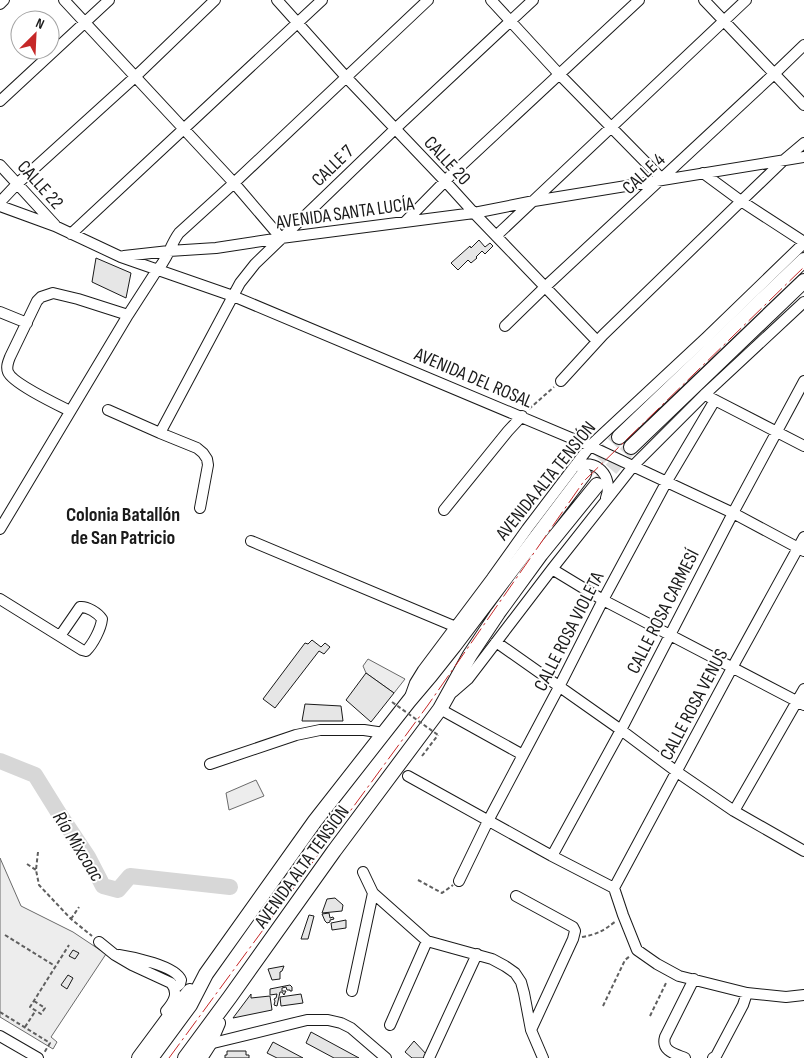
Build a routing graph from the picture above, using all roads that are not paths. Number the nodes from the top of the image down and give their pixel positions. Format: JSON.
{"nodes":[{"id":1,"x":4,"y":0,"type":"edge"},
{"id":2,"x":64,"y":0,"type":"edge"},
{"id":3,"x":109,"y":0,"type":"edge"},
{"id":4,"x":215,"y":0,"type":"edge"},
{"id":5,"x":277,"y":0,"type":"edge"},
{"id":6,"x":322,"y":0,"type":"edge"},
{"id":7,"x":428,"y":0,"type":"edge"},
{"id":8,"x":491,"y":0,"type":"edge"},
{"id":9,"x":533,"y":0,"type":"edge"},
{"id":10,"x":639,"y":0,"type":"edge"},
{"id":11,"x":704,"y":0,"type":"edge"},
{"id":12,"x":746,"y":0,"type":"edge"},
{"id":13,"x":0,"y":4,"type":"edge"},
{"id":14,"x":724,"y":20,"type":"junction"},
{"id":15,"x":511,"y":21,"type":"junction"},
{"id":16,"x":85,"y":23,"type":"junction"},
{"id":17,"x":298,"y":23,"type":"junction"},
{"id":18,"x":804,"y":44,"type":"edge"},
{"id":19,"x":559,"y":74,"type":"junction"},
{"id":20,"x":774,"y":74,"type":"junction"},
{"id":21,"x":135,"y":77,"type":"junction"},
{"id":22,"x":346,"y":77,"type":"junction"},
{"id":23,"x":0,"y":101,"type":"edge"},
{"id":24,"x":804,"y":105,"type":"edge"},
{"id":25,"x":610,"y":127,"type":"junction"},
{"id":26,"x":184,"y":129,"type":"junction"},
{"id":27,"x":395,"y":129,"type":"junction"},
{"id":28,"x":804,"y":143,"type":"edge"},
{"id":29,"x":804,"y":157,"type":"edge"},
{"id":30,"x":785,"y":159,"type":"junction"},
{"id":31,"x":0,"y":165,"type":"edge"},
{"id":32,"x":703,"y":173,"type":"junction"},
{"id":33,"x":662,"y":179,"type":"junction"},
{"id":34,"x":446,"y":181,"type":"junction"},
{"id":35,"x":234,"y":183,"type":"junction"},
{"id":36,"x":17,"y":184,"type":"junction"},
{"id":37,"x":534,"y":201,"type":"junction"},
{"id":38,"x":741,"y":201,"type":"junction"},
{"id":39,"x":0,"y":202,"type":"edge"},
{"id":40,"x":0,"y":206,"type":"edge"},
{"id":41,"x":474,"y":213,"type":"junction"},
{"id":42,"x":405,"y":222,"type":"junction"},
{"id":43,"x":55,"y":226,"type":"junction"},
{"id":44,"x":71,"y":234,"type":"junction"},
{"id":45,"x":496,"y":236,"type":"junction"},
{"id":46,"x":281,"y":238,"type":"junction"},
{"id":47,"x":804,"y":243,"type":"edge"},
{"id":48,"x":169,"y":251,"type":"junction"},
{"id":49,"x":121,"y":257,"type":"junction"},
{"id":50,"x":804,"y":260,"type":"edge"},
{"id":51,"x":157,"y":270,"type":"junction"},
{"id":52,"x":804,"y":281,"type":"edge"},
{"id":53,"x":545,"y":287,"type":"junction"},
{"id":54,"x":232,"y":296,"type":"junction"},
{"id":55,"x":804,"y":302,"type":"edge"},
{"id":56,"x":0,"y":312,"type":"edge"},
{"id":57,"x":128,"y":315,"type":"junction"},
{"id":58,"x":27,"y":323,"type":"junction"},
{"id":59,"x":505,"y":326,"type":"dead end"},
{"id":60,"x":597,"y":340,"type":"junction"},
{"id":61,"x":12,"y":378,"type":"junction"},
{"id":62,"x":0,"y":380,"type":"edge"},
{"id":63,"x":561,"y":381,"type":"road end"},
{"id":64,"x":804,"y":381,"type":"edge"},
{"id":65,"x":704,"y":395,"type":"junction"},
{"id":66,"x":715,"y":400,"type":"junction"},
{"id":67,"x":108,"y":410,"type":"dead end"},
{"id":68,"x":70,"y":411,"type":"junction"},
{"id":69,"x":522,"y":416,"type":"junction"},
{"id":70,"x":777,"y":431,"type":"junction"},
{"id":71,"x":160,"y":433,"type":"junction"},
{"id":72,"x":619,"y":437,"type":"tunnel mouth"},
{"id":73,"x":590,"y":446,"type":"junction"},
{"id":74,"x":804,"y":446,"type":"edge"},
{"id":75,"x":631,"y":447,"type":"tunnel mouth"},
{"id":76,"x":634,"y":465,"type":"junction"},
{"id":77,"x":579,"y":470,"type":"junction"},
{"id":78,"x":667,"y":481,"type":"junction"},
{"id":79,"x":597,"y":485,"type":"tunnel mouth"},
{"id":80,"x":604,"y":501,"type":"junction"},
{"id":81,"x":200,"y":508,"type":"dead end"},
{"id":82,"x":444,"y":510,"type":"dead end"},
{"id":83,"x":733,"y":513,"type":"junction"},
{"id":84,"x":0,"y":529,"type":"edge"},
{"id":85,"x":804,"y":537,"type":"edge"},
{"id":86,"x":251,"y":541,"type":"dead end"},
{"id":87,"x":801,"y":549,"type":"edge"},
{"id":88,"x":552,"y":569,"type":"junction"},
{"id":89,"x":0,"y":599,"type":"edge"},
{"id":90,"x":603,"y":600,"type":"junction"},
{"id":91,"x":456,"y":627,"type":"junction"},
{"id":92,"x":669,"y":635,"type":"junction"},
{"id":93,"x":60,"y":636,"type":"junction"},
{"id":94,"x":496,"y":642,"type":"junction"},
{"id":95,"x":732,"y":668,"type":"junction"},
{"id":96,"x":559,"y":688,"type":"junction"},
{"id":97,"x":804,"y":689,"type":"edge"},
{"id":98,"x":409,"y":701,"type":"junction"},
{"id":99,"x":444,"y":703,"type":"junction"},
{"id":100,"x":801,"y":703,"type":"edge"},
{"id":101,"x":620,"y":730,"type":"junction"},
{"id":102,"x":384,"y":732,"type":"junction"},
{"id":103,"x":523,"y":755,"type":"junction"},
{"id":104,"x":210,"y":764,"type":"dead end"},
{"id":105,"x":677,"y":772,"type":"junction"},
{"id":106,"x":408,"y":776,"type":"dead end"},
{"id":107,"x":734,"y":812,"type":"junction"},
{"id":108,"x":488,"y":821,"type":"junction"},
{"id":109,"x":803,"y":848,"type":"edge"},
{"id":110,"x":552,"y":856,"type":"junction"},
{"id":111,"x":363,"y":872,"type":"dead end"},
{"id":112,"x":459,"y":881,"type":"road end"},
{"id":113,"x":614,"y":888,"type":"junction"},
{"id":114,"x":373,"y":893,"type":"junction"},
{"id":115,"x":516,"y":896,"type":"dead end"},
{"id":116,"x":99,"y":942,"type":"road end"},
{"id":117,"x":427,"y":942,"type":"junction"},
{"id":118,"x":477,"y":954,"type":"junction"},
{"id":119,"x":694,"y":979,"type":"junction"},
{"id":120,"x":352,"y":991,"type":"dead end"},
{"id":121,"x":747,"y":993,"type":"junction"},
{"id":122,"x":804,"y":995,"type":"edge"},
{"id":123,"x":230,"y":997,"type":"junction"},
{"id":124,"x":390,"y":1025,"type":"dead end"},
{"id":125,"x":531,"y":1030,"type":"junction"},
{"id":126,"x":0,"y":1036,"type":"edge"},
{"id":127,"x":209,"y":1044,"type":"junction"},
{"id":128,"x":714,"y":1057,"type":"edge"},
{"id":129,"x":39,"y":1058,"type":"edge"},
{"id":130,"x":143,"y":1058,"type":"edge"},
{"id":131,"x":185,"y":1058,"type":"edge"},
{"id":132,"x":200,"y":1058,"type":"edge"},
{"id":133,"x":386,"y":1058,"type":"edge"},
{"id":134,"x":429,"y":1058,"type":"edge"},
{"id":135,"x":543,"y":1058,"type":"edge"},
{"id":136,"x":685,"y":1058,"type":"edge"}],
"edges":[{"from":1,"to":13,"type":"street"},
{"from":2,"to":16,"type":"street"},
{"from":3,"to":16,"type":"street"},
{"from":4,"to":21,"type":"street"},
{"from":5,"to":17,"type":"street","name":"CALLE 20"},
{"from":6,"to":17,"type":"street"},
{"from":7,"to":22,"type":"street"},
{"from":8,"to":15,"type":"street"},
{"from":9,"to":15,"type":"street","name":"CALLE 7"},
{"from":10,"to":19,"type":"street"},
{"from":11,"to":14,"type":"street"},
{"from":12,"to":14,"type":"street"},
{"from":14,"to":20,"type":"street"},
{"from":14,"to":25,"type":"street"},
{"from":15,"to":19,"type":"street"},
{"from":15,"to":27,"type":"street","name":"CALLE 7"},
{"from":16,"to":21,"type":"street"},
{"from":16,"to":23,"type":"street"},
{"from":17,"to":22,"type":"street","name":"CALLE 20"},
{"from":17,"to":26,"type":"street"},
{"from":18,"to":20,"type":"street","name":"CALLE 4"},
{"from":19,"to":25,"type":"street"},
{"from":19,"to":34,"type":"street"},
{"from":20,"to":24,"type":"street"},
{"from":20,"to":33,"type":"street","name":"CALLE 4"},
{"from":21,"to":26,"type":"street"},
{"from":21,"to":36,"type":"street"},
{"from":22,"to":27,"type":"street","name":"CALLE 20"},
{"from":22,"to":35,"type":"street"},
{"from":25,"to":33,"type":"street"},
{"from":25,"to":37,"type":"street"},
{"from":26,"to":35,"type":"street"},
{"from":26,"to":44,"type":"street"},
{"from":27,"to":34,"type":"street","name":"CALLE 20"},
{"from":27,"to":46,"type":"street","name":"CALLE 7"},
{"from":28,"to":30,"type":"street"},
{"from":29,"to":30,"type":"street","name":"AVENIDA SANTA LUCÍA"},
{"from":30,"to":32,"type":"street","name":"AVENIDA SANTA LUCÍA"},
{"from":30,"to":38,"type":"street"},
{"from":31,"to":36,"type":"street","name":"CALLE 22"},
{"from":32,"to":33,"type":"street","name":"AVENIDA SANTA LUCÍA"},
{"from":32,"to":38,"type":"street"},
{"from":33,"to":37,"type":"street","name":"AVENIDA SANTA LUCÍA"},
{"from":33,"to":53,"type":"street","name":"CALLE 4"},
{"from":34,"to":41,"type":"street","name":"CALLE 20"},
{"from":34,"to":42,"type":"street"},
{"from":35,"to":46,"type":"street"},
{"from":35,"to":48,"type":"street"},
{"from":36,"to":39,"type":"street"},
{"from":36,"to":43,"type":"street","name":"CALLE 22"},
{"from":37,"to":41,"type":"street","name":"AVENIDA SANTA LUCÍA"},
{"from":37,"to":45,"type":"street"},
{"from":38,"to":47,"type":"street"},
{"from":38,"to":60,"type":"street"},
{"from":40,"to":43,"type":"street"},
{"from":41,"to":42,"type":"street","name":"AVENIDA SANTA LUCÍA"},
{"from":41,"to":45,"type":"street","name":"CALLE 20"},
{"from":42,"to":46,"type":"street","name":"AVENIDA SANTA LUCÍA"},
{"from":43,"to":44,"type":"street"},
{"from":44,"to":49,"type":"street"},
{"from":45,"to":53,"type":"street","name":"CALLE 20"},
{"from":46,"to":48,"type":"street","name":"AVENIDA SANTA LUCÍA"},
{"from":46,"to":54,"type":"street","name":"CALLE 7"},
{"from":47,"to":73,"type":"street","name":"AVENIDA ALTA TENSIÓN"},
{"from":48,"to":49,"type":"street","name":"AVENIDA SANTA LUCÍA"},
{"from":48,"to":51,"type":"street"},
{"from":49,"to":51,"type":"street","name":"AVENIDA DEL ROSAL"},
{"from":50,"to":72,"type":"main road","name":"AVENIDA ALTA TENSIÓN"},
{"from":51,"to":54,"type":"street","name":"AVENIDA DEL ROSAL"},
{"from":51,"to":57,"type":"street"},
{"from":52,"to":75,"type":"main road"},
{"from":53,"to":59,"type":"street","name":"CALLE 4"},
{"from":53,"to":60,"type":"street","name":"CALLE 20"},
{"from":54,"to":69,"type":"street","name":"AVENIDA DEL ROSAL"},
{"from":54,"to":71,"type":"street","name":"CALLE 7"},
{"from":55,"to":65,"type":"street","name":"AVENIDA ALTA TENSIÓN"},
{"from":56,"to":58,"type":"street"},
{"from":57,"to":58,"type":"street"},
{"from":57,"to":68,"type":"street"},
{"from":58,"to":61,"type":"street"},
{"from":60,"to":63,"type":"street"},
{"from":61,"to":62,"type":"street"},
{"from":61,"to":68,"type":"street"},
{"from":64,"to":70,"type":"street","name":"CALLE ROSA CARMESÍ"},
{"from":65,"to":66,"type":"street"},
{"from":65,"to":76,"type":"street","name":"AVENIDA ALTA TENSIÓN"},
{"from":66,"to":70,"type":"street"},
{"from":66,"to":78,"type":"street","name":"CALLE ROSA VIOLETA"},
{"from":67,"to":71,"type":"street"},
{"from":68,"to":84,"type":"street"},
{"from":69,"to":73,"type":"street","name":"AVENIDA DEL ROSAL"},
{"from":69,"to":82,"type":"street"},
{"from":70,"to":74,"type":"street"},
{"from":70,"to":83,"type":"street","name":"CALLE ROSA CARMESÍ"},
{"from":71,"to":81,"type":"street"},
{"from":73,"to":76,"type":"street","name":"AVENIDA DEL ROSAL"},
{"from":73,"to":77,"type":"street","name":"AVENIDA ALTA TENSIÓN"},
{"from":76,"to":78,"type":"street","name":"AVENIDA DEL ROSAL"},
{"from":76,"to":80,"type":"street","name":"AVENIDA ALTA TENSIÓN"},
{"from":77,"to":80,"type":"street"},
{"from":77,"to":91,"type":"street","name":"AVENIDA ALTA TENSIÓN"},
{"from":77,"to":98,"type":"main road","name":"AVENIDA ALTA TENSIÓN"},
{"from":78,"to":83,"type":"street","name":"AVENIDA DEL ROSAL"},
{"from":78,"to":90,"type":"street","name":"CALLE ROSA VIOLETA"},
{"from":79,"to":99,"type":"main road","name":"AVENIDA ALTA TENSIÓN"},
{"from":80,"to":88,"type":"street","name":"AVENIDA ALTA TENSIÓN"},
{"from":83,"to":87,"type":"street","name":"AVENIDA DEL ROSAL"},
{"from":83,"to":92,"type":"street","name":"CALLE ROSA CARMESÍ"},
{"from":85,"to":87,"type":"street","name":"CALLE ROSA VENUS"},
{"from":86,"to":91,"type":"street"},
{"from":87,"to":95,"type":"street","name":"CALLE ROSA VENUS"},
{"from":88,"to":90,"type":"street"},
{"from":88,"to":94,"type":"street","name":"AVENIDA ALTA TENSIÓN"},
{"from":89,"to":93,"type":"street"},
{"from":90,"to":92,"type":"street"},
{"from":90,"to":96,"type":"street","name":"CALLE ROSA VIOLETA"},
{"from":91,"to":98,"type":"street","name":"AVENIDA ALTA TENSIÓN"},
{"from":92,"to":95,"type":"street"},
{"from":92,"to":101,"type":"street","name":"CALLE ROSA CARMESÍ"},
{"from":93,"to":93,"type":"street"},
{"from":94,"to":96,"type":"street"},
{"from":94,"to":99,"type":"street","name":"AVENIDA ALTA TENSIÓN"},
{"from":95,"to":100,"type":"street"},
{"from":95,"to":105,"type":"street","name":"CALLE ROSA VENUS"},
{"from":96,"to":101,"type":"street"},
{"from":96,"to":103,"type":"street","name":"CALLE ROSA VIOLETA"},
{"from":97,"to":100,"type":"street"},
{"from":98,"to":102,"type":"main road","name":"AVENIDA ALTA TENSIÓN"},
{"from":99,"to":103,"type":"street"},
{"from":99,"to":123,"type":"main road","name":"AVENIDA ALTA TENSIÓN"},
{"from":100,"to":107,"type":"street"},
{"from":101,"to":105,"type":"street"},
{"from":101,"to":110,"type":"street","name":"CALLE ROSA CARMESÍ"},
{"from":102,"to":104,"type":"street"},
{"from":102,"to":130,"type":"main road","name":"AVENIDA ALTA TENSIÓN"},
{"from":103,"to":108,"type":"street","name":"CALLE ROSA VIOLETA"},
{"from":105,"to":107,"type":"street"},
{"from":105,"to":113,"type":"street","name":"CALLE ROSA VENUS"},
{"from":106,"to":108,"type":"street"},
{"from":107,"to":109,"type":"street"},
{"from":108,"to":110,"type":"street"},
{"from":108,"to":112,"type":"street","name":"CALLE ROSA VIOLETA"},
{"from":110,"to":113,"type":"street"},
{"from":111,"to":114,"type":"street"},
{"from":113,"to":119,"type":"street"},
{"from":114,"to":117,"type":"street"},
{"from":114,"to":120,"type":"street"},
{"from":115,"to":125,"type":"street"},
{"from":116,"to":130,"type":"street"},
{"from":117,"to":118,"type":"street"},
{"from":117,"to":124,"type":"street"},
{"from":118,"to":125,"type":"street"},
{"from":118,"to":134,"type":"street"},
{"from":119,"to":121,"type":"street"},
{"from":119,"to":136,"type":"street"},
{"from":121,"to":122,"type":"street"},
{"from":121,"to":128,"type":"street"},
{"from":123,"to":127,"type":"main road"},
{"from":123,"to":131,"type":"main road","name":"AVENIDA ALTA TENSIÓN"},
{"from":125,"to":135,"type":"street"},
{"from":126,"to":129,"type":"street"},
{"from":127,"to":132,"type":"main road"},
{"from":127,"to":133,"type":"street"}]}
